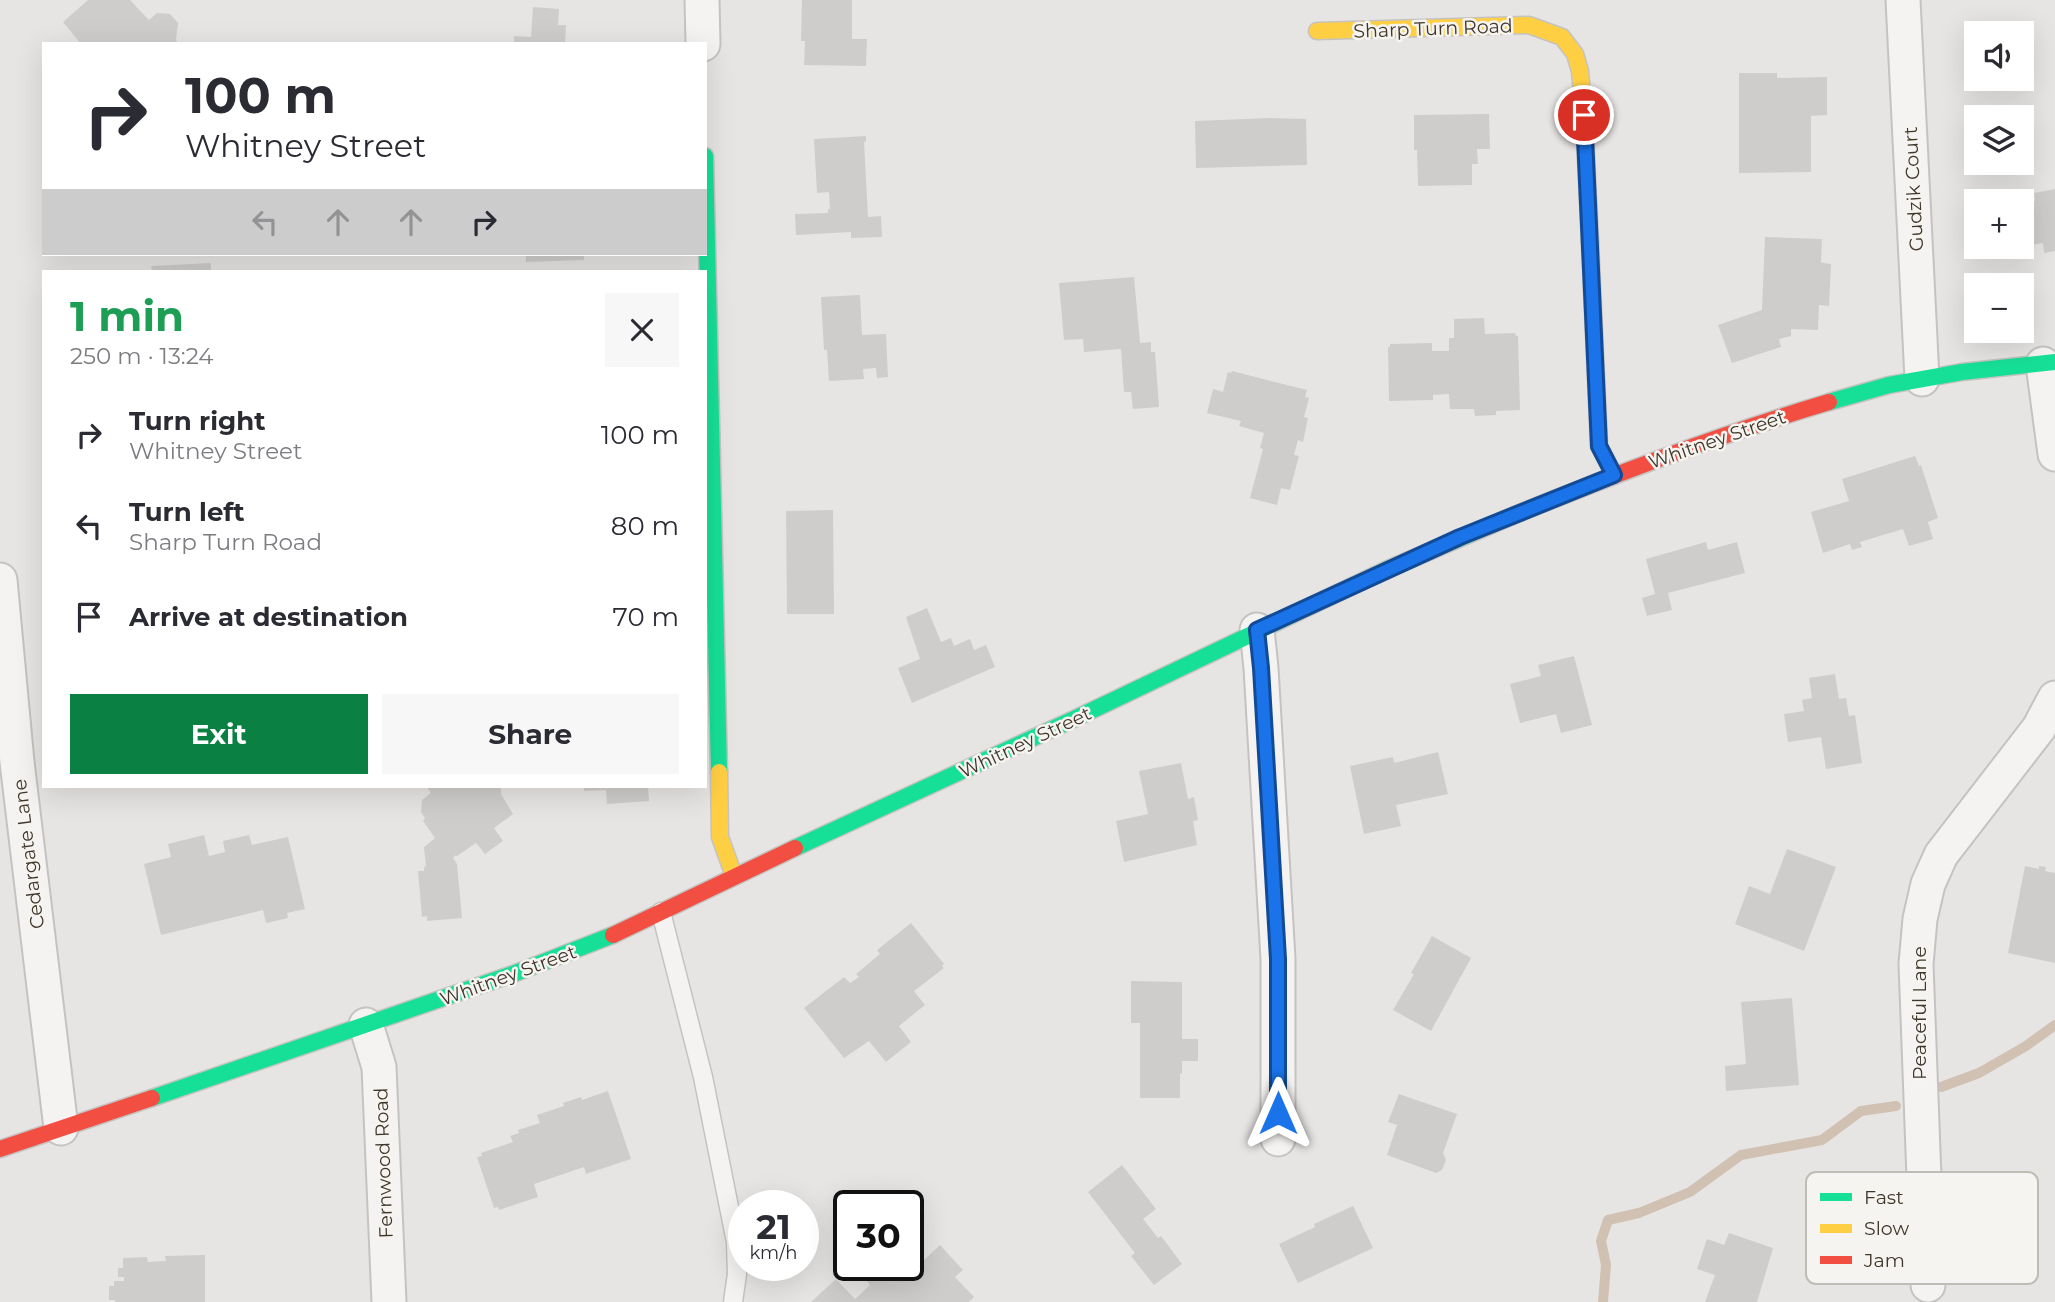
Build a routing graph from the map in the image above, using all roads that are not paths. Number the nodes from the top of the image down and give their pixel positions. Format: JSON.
{"nodes":[{"id":1,"x":702,"y":0,"type":"edge"},
{"id":2,"x":1903,"y":0,"type":"edge"},
{"id":3,"x":1317,"y":31,"type":"dead end"},
{"id":4,"x":703,"y":42,"type":"edge"},
{"id":5,"x":707,"y":247,"type":"edge"},
{"id":6,"x":2049,"y":363,"type":"edge"},
{"id":7,"x":1922,"y":379,"type":"junction"},
{"id":8,"x":2055,"y":454,"type":"edge"},
{"id":9,"x":1614,"y":475,"type":"junction"},
{"id":10,"x":0,"y":580,"type":"edge"},
{"id":11,"x":1257,"y":630,"type":"junction"},
{"id":12,"x":2055,"y":698,"type":"edge"},
{"id":13,"x":734,"y":876,"type":"junction"},
{"id":14,"x":661,"y":912,"type":"junction"},
{"id":15,"x":366,"y":1025,"type":"junction"},
{"id":16,"x":61,"y":1128,"type":"junction"},
{"id":17,"x":1278,"y":1139,"type":"dead end"},
{"id":18,"x":0,"y":1149,"type":"edge"},
{"id":19,"x":1924,"y":1172,"type":"edge"},
{"id":20,"x":389,"y":1302,"type":"edge"},
{"id":21,"x":733,"y":1302,"type":"edge"}],
"edges":[{"from":1,"to":4,"type":"street"},
{"from":2,"to":7,"type":"street","name":"Gudzik Court"},
{"from":3,"to":9,"type":"street","name":"Sharp Turn Road"},
{"from":5,"to":13,"type":"street"},
{"from":6,"to":7,"type":"street","name":"Whitney Street"},
{"from":6,"to":8,"type":"street"},
{"from":7,"to":9,"type":"street","name":"Whitney Street"},
{"from":9,"to":11,"type":"street","name":"Whitney Street"},
{"from":10,"to":16,"type":"street","name":"Cedargate Lane"},
{"from":11,"to":13,"type":"street","name":"Whitney Street"},
{"from":11,"to":17,"type":"street"},
{"from":12,"to":19,"type":"street","name":"Peaceful Lane"},
{"from":13,"to":14,"type":"street","name":"Whitney Street"},
{"from":14,"to":15,"type":"street","name":"Whitney Street"},
{"from":14,"to":21,"type":"lane"},
{"from":15,"to":16,"type":"street","name":"Whitney Street"},
{"from":15,"to":20,"type":"street","name":"Fernwood Road"},
{"from":16,"to":18,"type":"street","name":"Whitney Street"}]}
